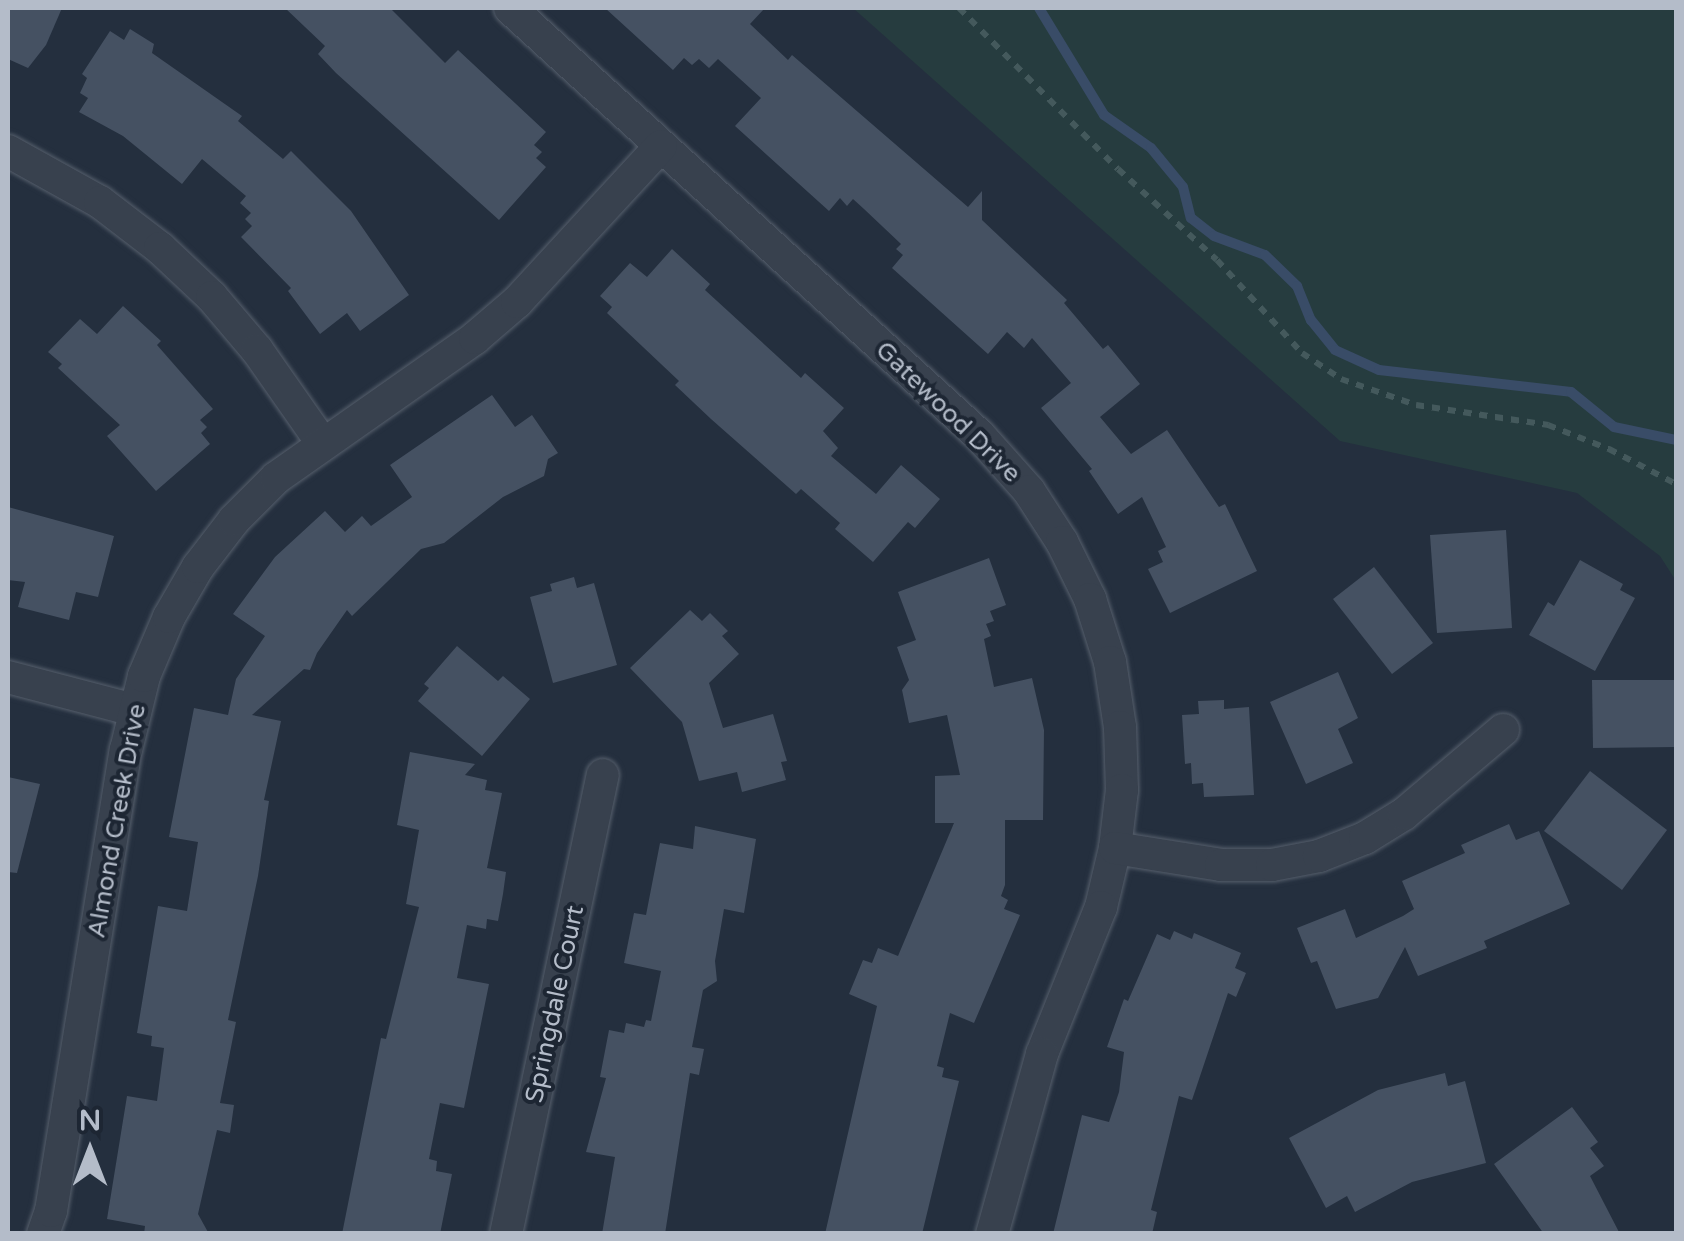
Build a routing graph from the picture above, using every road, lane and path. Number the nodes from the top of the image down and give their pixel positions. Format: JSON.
{"nodes":[{"id":1,"x":510,"y":8,"type":"edge"},
{"id":2,"x":959,"y":8,"type":"edge"},
{"id":3,"x":661,"y":146,"type":"junction"},
{"id":4,"x":8,"y":151,"type":"edge"},
{"id":5,"x":322,"y":442,"type":"junction"},
{"id":6,"x":1676,"y":484,"type":"edge"},
{"id":7,"x":8,"y":677,"type":"edge"},
{"id":8,"x":134,"y":710,"type":"junction"},
{"id":9,"x":1504,"y":730,"type":"dead end"},
{"id":10,"x":603,"y":775,"type":"dead end"},
{"id":11,"x":1115,"y":848,"type":"junction"},
{"id":12,"x":43,"y":1234,"type":"edge"},
{"id":13,"x":506,"y":1234,"type":"edge"},
{"id":14,"x":992,"y":1234,"type":"edge"}],
"edges":[{"from":1,"to":3,"type":"street","name":"Gatewood Drive"},
{"from":2,"to":6,"type":"path"},
{"from":3,"to":5,"type":"street","name":"Almond Creek Drive"},
{"from":3,"to":11,"type":"street","name":"Gatewood Drive"},
{"from":4,"to":5,"type":"street"},
{"from":5,"to":8,"type":"street","name":"Almond Creek Drive"},
{"from":7,"to":8,"type":"street"},
{"from":8,"to":12,"type":"street","name":"Almond Creek Drive"},
{"from":9,"to":11,"type":"street"},
{"from":10,"to":13,"type":"street","name":"Springdale Court"},
{"from":11,"to":14,"type":"street","name":"Gatewood Drive"}]}
